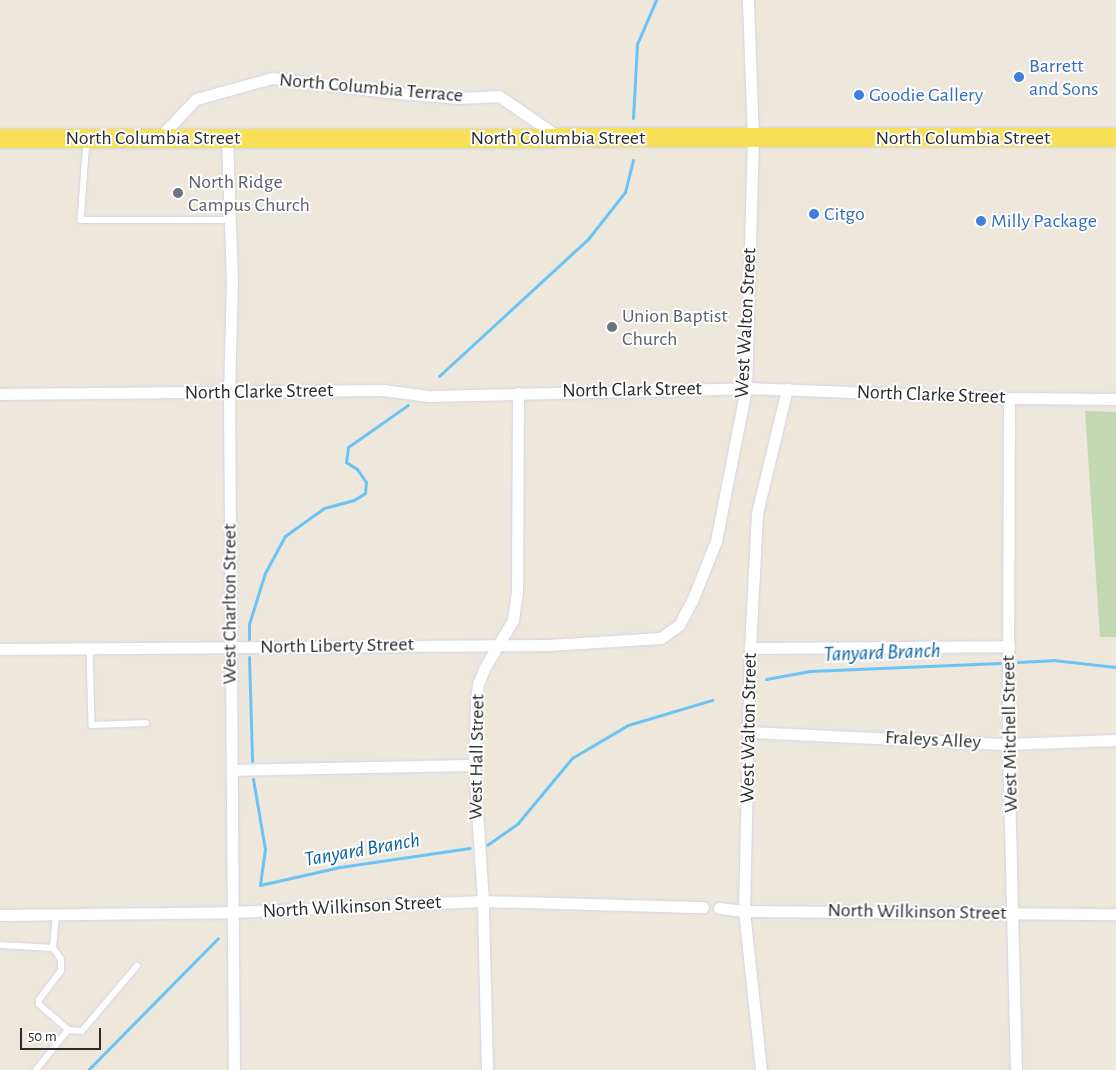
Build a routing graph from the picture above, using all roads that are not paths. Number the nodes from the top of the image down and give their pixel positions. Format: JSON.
{"nodes":[{"id":1,"x":748,"y":0,"type":"edge"},
{"id":2,"x":1116,"y":137,"type":"edge"},
{"id":3,"x":0,"y":138,"type":"edge"},
{"id":4,"x":86,"y":138,"type":"junction"},
{"id":5,"x":158,"y":138,"type":"junction"},
{"id":6,"x":227,"y":138,"type":"junction"},
{"id":7,"x":560,"y":138,"type":"junction"},
{"id":8,"x":753,"y":138,"type":"junction"},
{"id":9,"x":229,"y":220,"type":"junction"},
{"id":10,"x":746,"y":388,"type":"junction"},
{"id":11,"x":788,"y":389,"type":"junction"},
{"id":12,"x":229,"y":393,"type":"junction"},
{"id":13,"x":518,"y":393,"type":"junction"},
{"id":14,"x":0,"y":394,"type":"edge"},
{"id":15,"x":1009,"y":398,"type":"junction"},
{"id":16,"x":1116,"y":399,"type":"edge"},
{"id":17,"x":643,"y":639,"type":"joint"},
{"id":18,"x":500,"y":644,"type":"junction"},
{"id":19,"x":1009,"y":646,"type":"junction"},
{"id":20,"x":750,"y":648,"type":"junction"},
{"id":21,"x":0,"y":649,"type":"edge"},
{"id":22,"x":90,"y":649,"type":"junction"},
{"id":23,"x":231,"y":649,"type":"junction"},
{"id":24,"x":146,"y":723,"type":"dead end"},
{"id":25,"x":749,"y":732,"type":"junction"},
{"id":26,"x":1116,"y":740,"type":"edge"},
{"id":27,"x":1008,"y":744,"type":"junction"},
{"id":28,"x":474,"y":765,"type":"junction"},
{"id":29,"x":232,"y":770,"type":"junction"},
{"id":30,"x":483,"y":901,"type":"junction"},
{"id":31,"x":703,"y":907,"type":"dead end"},
{"id":32,"x":719,"y":908,"type":"dead end"},
{"id":33,"x":744,"y":911,"type":"junction"},
{"id":34,"x":233,"y":912,"type":"junction"},
{"id":35,"x":1015,"y":914,"type":"junction"},
{"id":36,"x":1116,"y":914,"type":"edge"},
{"id":37,"x":0,"y":916,"type":"edge"},
{"id":38,"x":56,"y":916,"type":"junction"},
{"id":39,"x":1,"y":945,"type":"edge"},
{"id":40,"x":53,"y":948,"type":"junction"},
{"id":41,"x":0,"y":952,"type":"edge"},
{"id":42,"x":137,"y":966,"type":"dead end"},
{"id":43,"x":68,"y":1030,"type":"junction"},
{"id":44,"x":36,"y":1070,"type":"edge"},
{"id":45,"x":234,"y":1070,"type":"edge"},
{"id":46,"x":486,"y":1070,"type":"edge"},
{"id":47,"x":761,"y":1070,"type":"edge"},
{"id":48,"x":1016,"y":1070,"type":"edge"}],
"edges":[{"from":1,"to":8,"type":"street","name":"West Walton Street"},
{"from":2,"to":8,"type":"main road","name":"North Columbia Street"},
{"from":3,"to":4,"type":"main road","name":"North Columbia Street"},
{"from":4,"to":5,"type":"main road","name":"North Columbia Street"},
{"from":4,"to":9,"type":"lane"},
{"from":5,"to":6,"type":"main road","name":"North Columbia Street"},
{"from":5,"to":7,"type":"street","name":"North Columbia Terrace"},
{"from":6,"to":7,"type":"main road","name":"North Columbia Street"},
{"from":6,"to":9,"type":"street","name":"West Charlton Street"},
{"from":7,"to":8,"type":"main road","name":"North Columbia Street"},
{"from":8,"to":10,"type":"street","name":"West Walton Street"},
{"from":9,"to":12,"type":"street","name":"West Charlton Street"},
{"from":10,"to":11,"type":"street","name":"North Clarke Street"},
{"from":10,"to":13,"type":"street","name":"North Clark Street"},
{"from":10,"to":17,"type":"street","name":"West Walton Street"},
{"from":11,"to":15,"type":"street","name":"North Clarke Street"},
{"from":11,"to":20,"type":"street","name":"West Walton Street"},
{"from":12,"to":13,"type":"street","name":"North Clarke Street"},
{"from":12,"to":14,"type":"street","name":"North Clarke Street"},
{"from":12,"to":23,"type":"street","name":"West Charlton Street"},
{"from":13,"to":18,"type":"street","name":"West Hall Street"},
{"from":15,"to":16,"type":"street","name":"North Clarke Street"},
{"from":15,"to":19,"type":"street","name":"West Mitchell Street"},
{"from":17,"to":18,"type":"street","name":"North Liberty Street"},
{"from":18,"to":23,"type":"street","name":"North Liberty Street"},
{"from":18,"to":28,"type":"street","name":"West Hall Street"},
{"from":19,"to":20,"type":"street"},
{"from":19,"to":27,"type":"street","name":"West Mitchell Street"},
{"from":20,"to":25,"type":"street","name":"West Walton Street"},
{"from":21,"to":22,"type":"street","name":"North Liberty Street"},
{"from":22,"to":23,"type":"street","name":"North Liberty Street"},
{"from":22,"to":24,"type":"lane"},
{"from":23,"to":29,"type":"street","name":"West Charlton Street"},
{"from":25,"to":27,"type":"street","name":"Fraleys Alley"},
{"from":25,"to":33,"type":"street","name":"West Walton Street"},
{"from":26,"to":27,"type":"street","name":"Fraleys Alley"},
{"from":27,"to":35,"type":"street","name":"West Mitchell Street"},
{"from":28,"to":29,"type":"street"},
{"from":28,"to":30,"type":"street","name":"West Hall Street"},
{"from":29,"to":34,"type":"street","name":"West Charlton Street"},
{"from":30,"to":31,"type":"street","name":"North Wilkinson Street"},
{"from":30,"to":34,"type":"street","name":"North Wilkinson Street"},
{"from":30,"to":46,"type":"street","name":"West Hall Street"},
{"from":32,"to":33,"type":"street","name":"North Wilkinson Street"},
{"from":33,"to":35,"type":"street","name":"North Wilkinson Street"},
{"from":33,"to":47,"type":"street","name":"West Walton Street"},
{"from":34,"to":38,"type":"street","name":"North Wilkinson Street"},
{"from":34,"to":45,"type":"street","name":"West Charlton Street"},
{"from":35,"to":36,"type":"street","name":"North Wilkinson Street"},
{"from":35,"to":48,"type":"street","name":"West Mitchell Street"},
{"from":37,"to":38,"type":"street","name":"North Wilkinson Street"},
{"from":38,"to":40,"type":"lane"},
{"from":39,"to":40,"type":"lane"},
{"from":39,"to":41,"type":"lane"},
{"from":40,"to":43,"type":"lane"},
{"from":42,"to":43,"type":"lane"},
{"from":43,"to":44,"type":"lane"}]}
